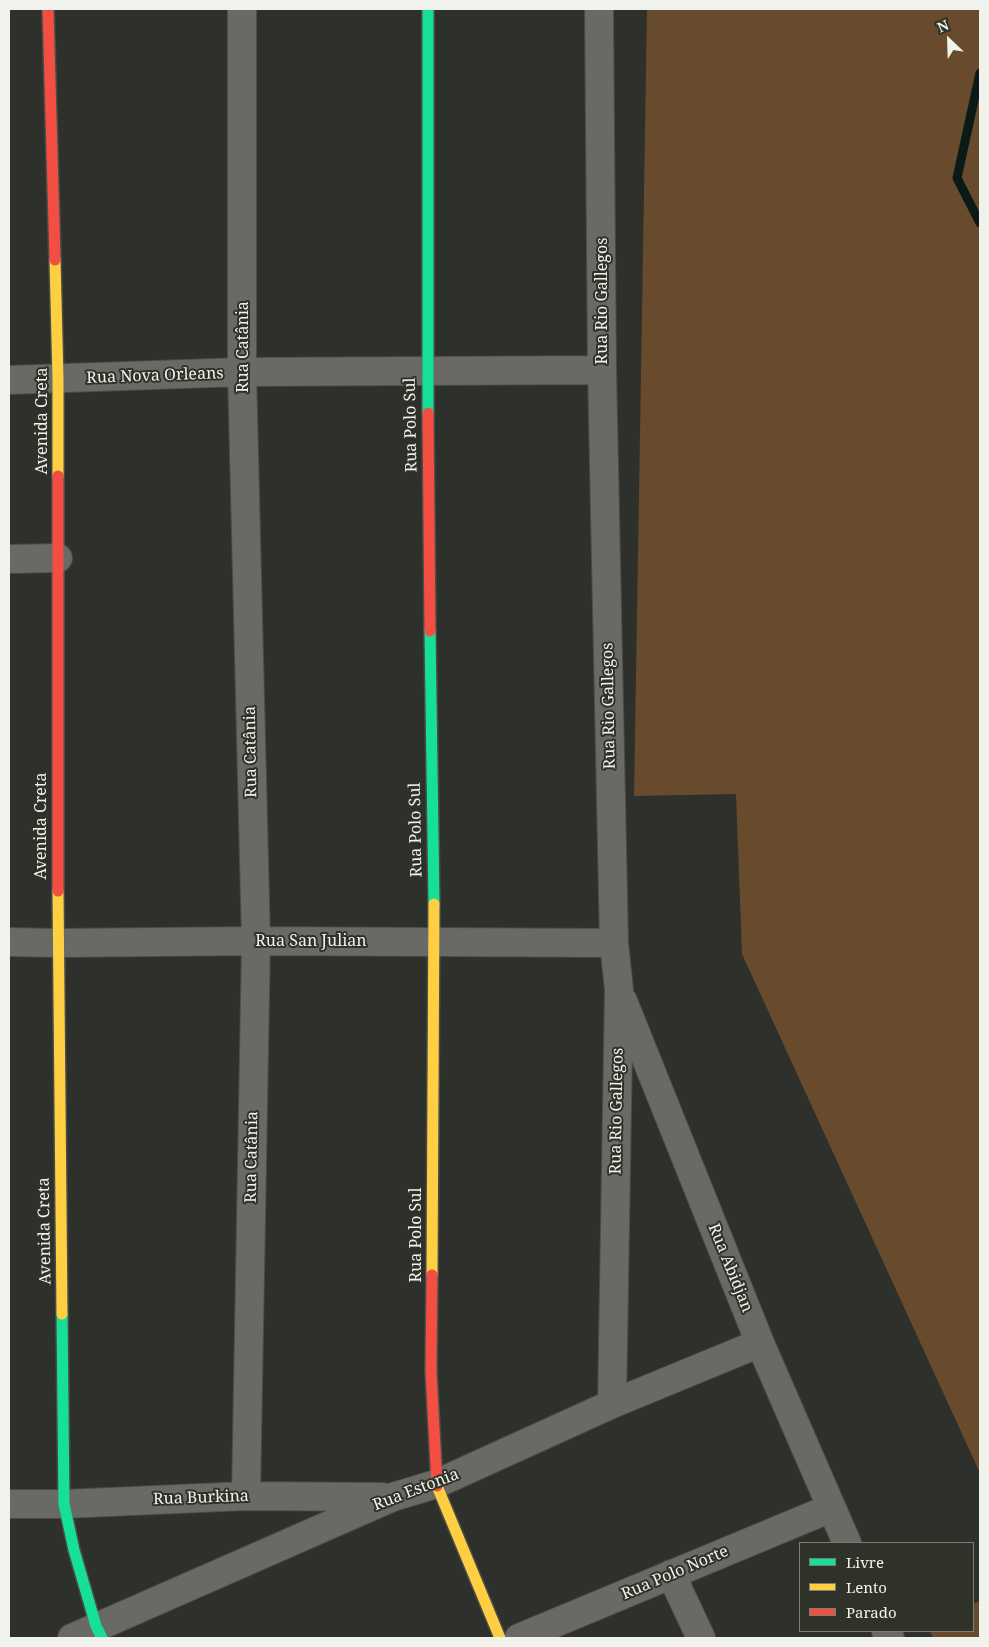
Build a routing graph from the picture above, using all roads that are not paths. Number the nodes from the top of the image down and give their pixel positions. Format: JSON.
{"nodes":[{"id":1,"x":48,"y":9,"type":"edge"},
{"id":2,"x":242,"y":9,"type":"edge"},
{"id":3,"x":428,"y":9,"type":"edge"},
{"id":4,"x":599,"y":9,"type":"edge"},
{"id":5,"x":427,"y":370,"type":"junction"},
{"id":6,"x":602,"y":370,"type":"junction"},
{"id":7,"x":242,"y":372,"type":"junction"},
{"id":8,"x":9,"y":380,"type":"edge"},
{"id":9,"x":58,"y":380,"type":"junction"},
{"id":10,"x":58,"y":558,"type":"junction"},
{"id":11,"x":9,"y":559,"type":"edge"},
{"id":12,"x":256,"y":941,"type":"junction"},
{"id":13,"x":434,"y":941,"type":"junction"},
{"id":14,"x":9,"y":942,"type":"edge"},
{"id":15,"x":58,"y":943,"type":"junction"},
{"id":16,"x":614,"y":943,"type":"junction"},
{"id":17,"x":619,"y":990,"type":"junction"},
{"id":18,"x":760,"y":1342,"type":"junction"},
{"id":19,"x":612,"y":1404,"type":"junction"},
{"id":20,"x":436,"y":1484,"type":"junction"},
{"id":21,"x":246,"y":1496,"type":"junction"},
{"id":22,"x":393,"y":1497,"type":"junction"},
{"id":23,"x":9,"y":1504,"type":"edge"},
{"id":24,"x":64,"y":1504,"type":"junction"},
{"id":25,"x":831,"y":1508,"type":"junction"},
{"id":26,"x":847,"y":1542,"type":"edge"},
{"id":27,"x":672,"y":1574,"type":"junction"},
{"id":28,"x":99,"y":1632,"type":"edge"},
{"id":29,"x":72,"y":1638,"type":"edge"},
{"id":30,"x":500,"y":1638,"type":"edge"},
{"id":31,"x":519,"y":1638,"type":"edge"},
{"id":32,"x":702,"y":1638,"type":"edge"}],
"edges":[{"from":1,"to":9,"type":"street","name":"Avenida Creta"},
{"from":2,"to":7,"type":"street","name":"Rua Catânia"},
{"from":3,"to":5,"type":"street","name":"Rua Polo Sul"},
{"from":4,"to":6,"type":"street","name":"Rua Rio Gallegos"},
{"from":5,"to":6,"type":"street","name":"Rua Nova Orleans"},
{"from":5,"to":7,"type":"street","name":"Rua Nova Orleans"},
{"from":5,"to":13,"type":"street","name":"Rua Polo Sul"},
{"from":6,"to":16,"type":"street","name":"Rua Rio Gallegos"},
{"from":7,"to":9,"type":"street","name":"Rua Nova Orleans"},
{"from":7,"to":12,"type":"street","name":"Rua Catânia"},
{"from":8,"to":9,"type":"street","name":"Rua Nova Orleans"},
{"from":9,"to":10,"type":"street","name":"Avenida Creta"},
{"from":10,"to":11,"type":"street"},
{"from":10,"to":15,"type":"street","name":"Avenida Creta"},
{"from":12,"to":13,"type":"street","name":"Rua San Julian"},
{"from":12,"to":15,"type":"street","name":"Rua San Julian"},
{"from":12,"to":21,"type":"street","name":"Rua Catânia"},
{"from":13,"to":16,"type":"street","name":"Rua San Julian"},
{"from":13,"to":20,"type":"street","name":"Rua Polo Sul"},
{"from":14,"to":15,"type":"street","name":"Rua San Julian"},
{"from":15,"to":24,"type":"street","name":"Avenida Creta"},
{"from":16,"to":17,"type":"street","name":"Rua Rio Gallegos"},
{"from":17,"to":18,"type":"street","name":"Rua Abidjan"},
{"from":17,"to":19,"type":"street","name":"Rua Rio Gallegos"},
{"from":18,"to":19,"type":"street","name":"Rua Estonia"},
{"from":18,"to":25,"type":"street","name":"Rua Abidjan"},
{"from":19,"to":20,"type":"street","name":"Rua Estonia"},
{"from":20,"to":22,"type":"street","name":"Rua Estonia"},
{"from":20,"to":30,"type":"street","name":"Rua Polo Sul"},
{"from":21,"to":22,"type":"street","name":"Rua Burkina"},
{"from":21,"to":24,"type":"street","name":"Rua Burkina"},
{"from":22,"to":28,"type":"street","name":"Rua Estonia"},
{"from":23,"to":24,"type":"street","name":"Rua Burkina"},
{"from":24,"to":28,"type":"street","name":"Avenida Creta"},
{"from":25,"to":26,"type":"street","name":"Rua Abidjan"},
{"from":25,"to":27,"type":"street","name":"Rua Polo Norte"},
{"from":27,"to":31,"type":"street","name":"Rua Polo Norte"},
{"from":27,"to":32,"type":"street"},
{"from":28,"to":29,"type":"street","name":"Rua Estonia"}]}
